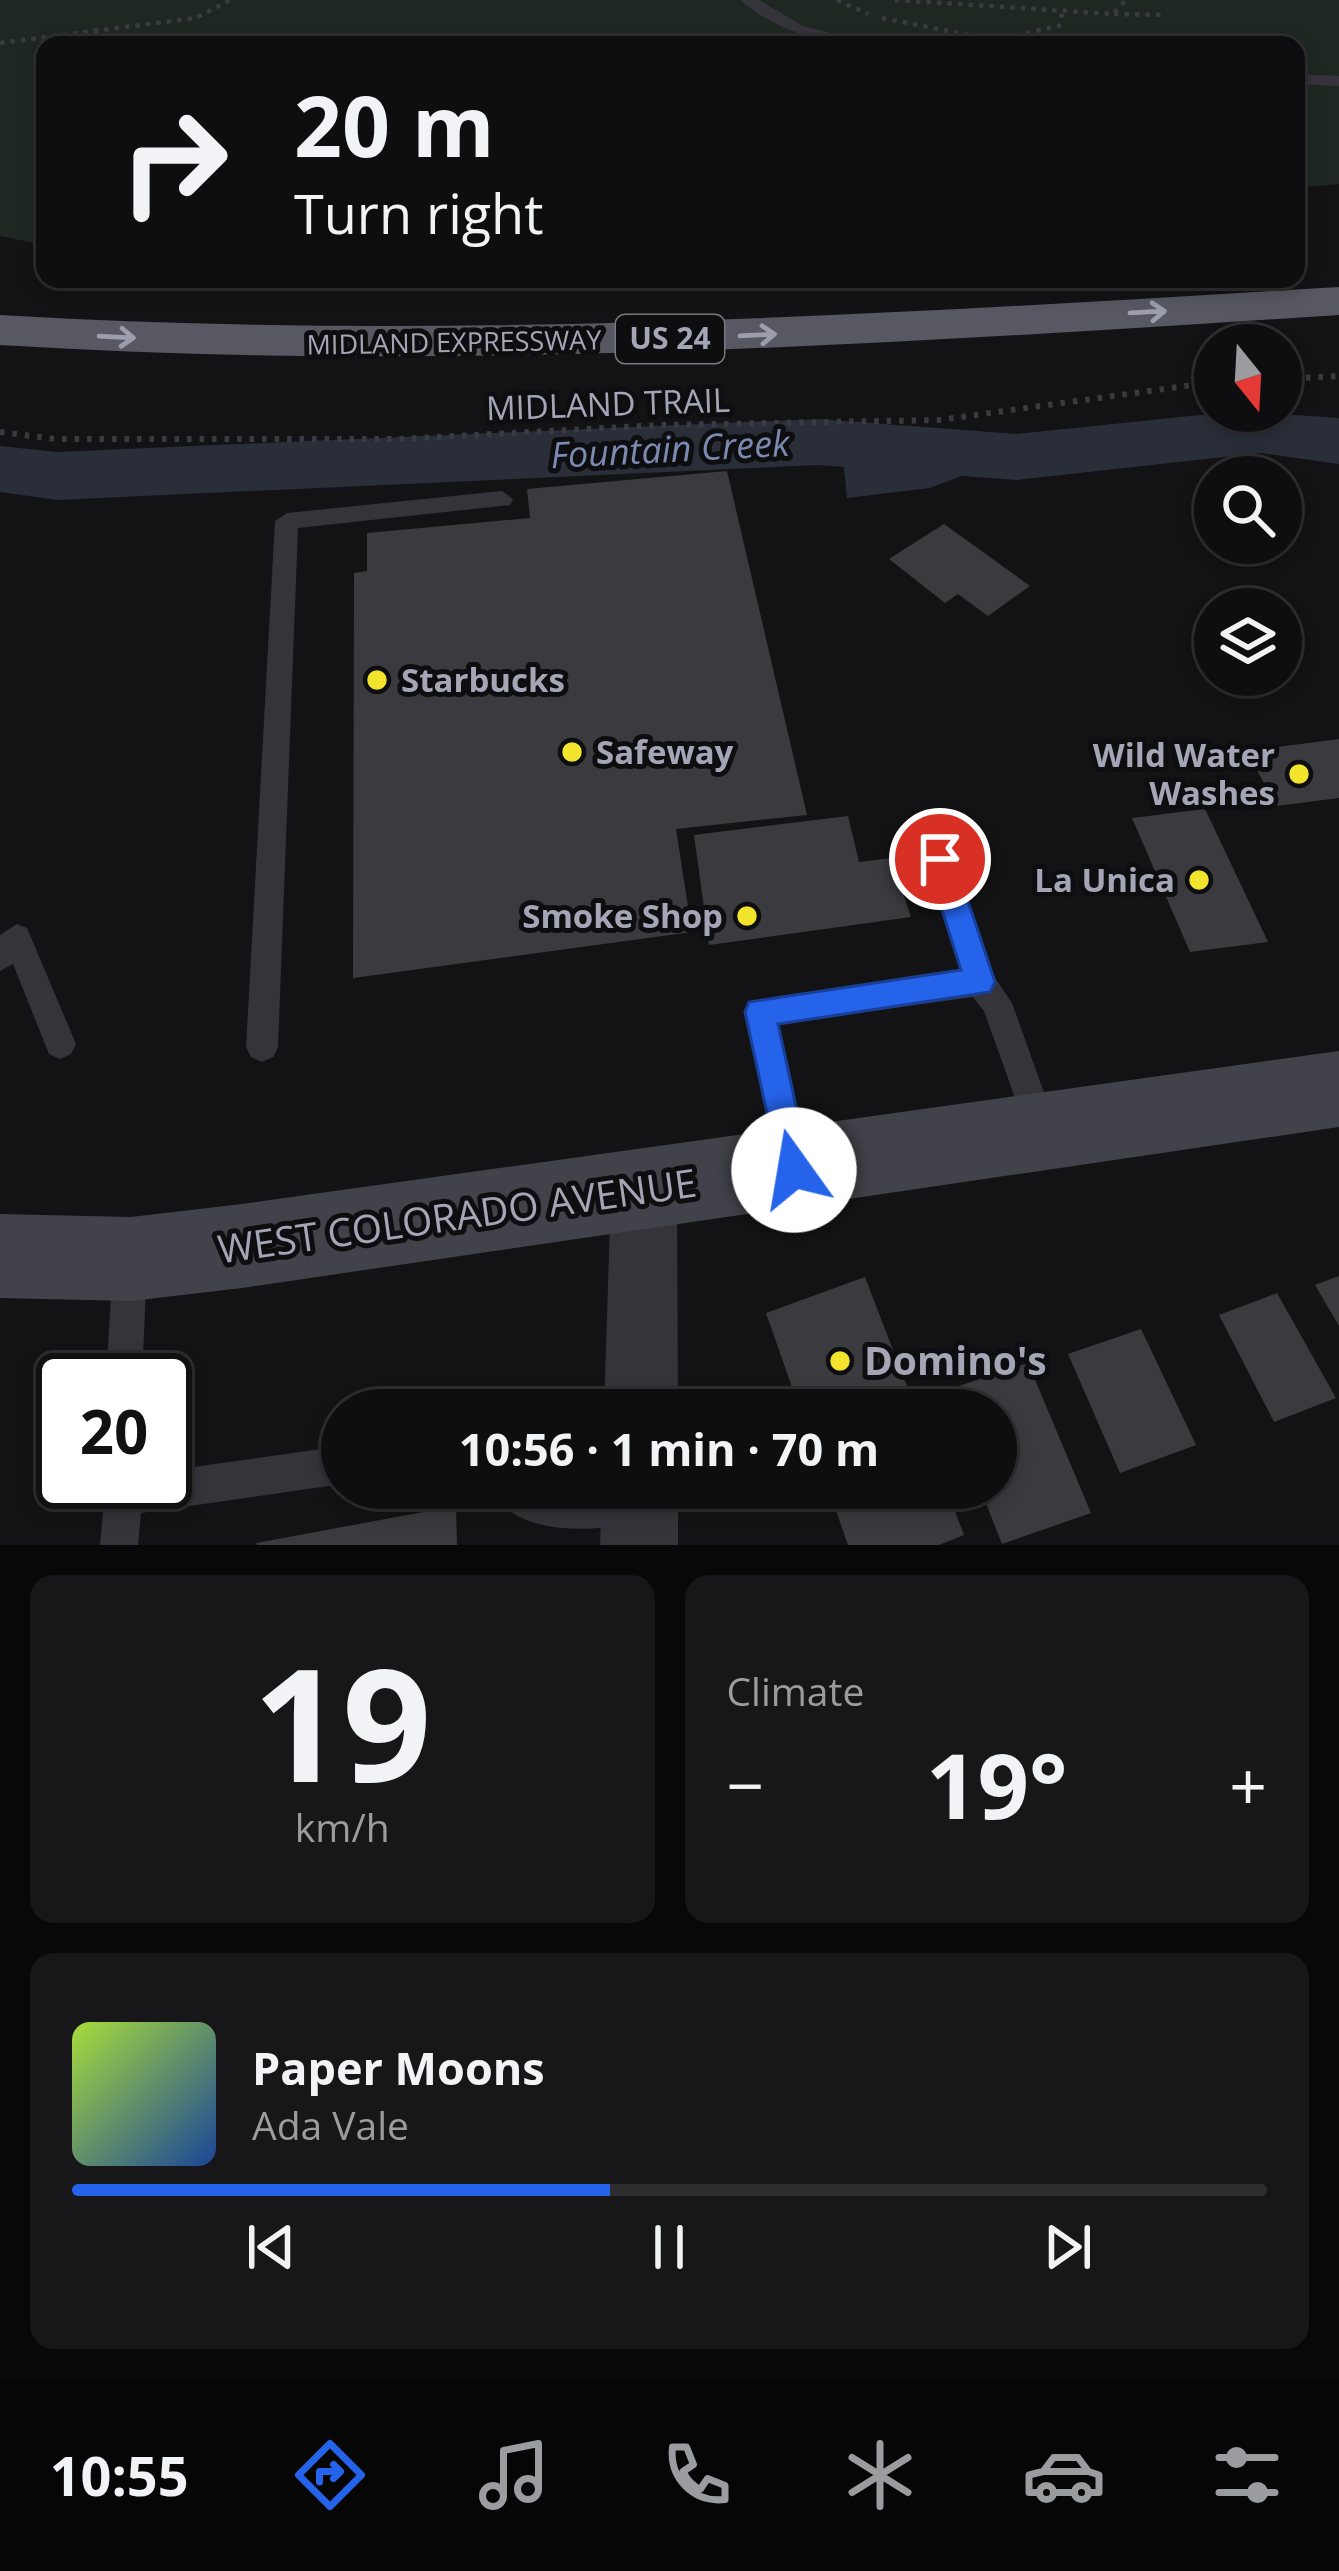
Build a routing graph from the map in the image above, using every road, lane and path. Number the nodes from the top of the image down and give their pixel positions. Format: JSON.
{"nodes":[{"id":1,"x":230,"y":0,"type":"edge"},
{"id":2,"x":748,"y":0,"type":"edge"},
{"id":3,"x":837,"y":0,"type":"edge"},
{"id":4,"x":896,"y":0,"type":"edge"},
{"id":5,"x":1036,"y":0,"type":"edge"},
{"id":6,"x":1126,"y":0,"type":"edge"},
{"id":7,"x":1063,"y":11,"type":"junction"},
{"id":8,"x":1113,"y":14,"type":"junction"},
{"id":9,"x":1166,"y":15,"type":"dead end"},
{"id":10,"x":55,"y":36,"type":"edge"},
{"id":11,"x":827,"y":36,"type":"edge"},
{"id":12,"x":962,"y":36,"type":"edge"},
{"id":13,"x":1014,"y":36,"type":"edge"},
{"id":14,"x":36,"y":38,"type":"edge"},
{"id":15,"x":0,"y":43,"type":"edge"},
{"id":16,"x":1305,"y":79,"type":"edge"},
{"id":17,"x":1339,"y":81,"type":"edge"},
{"id":18,"x":1339,"y":264,"type":"edge"},
{"id":19,"x":1305,"y":266,"type":"edge"},
{"id":20,"x":918,"y":288,"type":"edge"},
{"id":21,"x":0,"y":290,"type":"edge"},
{"id":22,"x":1339,"y":301,"type":"edge"},
{"id":23,"x":0,"y":330,"type":"edge"},
{"id":24,"x":1339,"y":376,"type":"edge"},
{"id":25,"x":1302,"y":378,"type":"edge"},
{"id":26,"x":1194,"y":385,"type":"edge"},
{"id":27,"x":0,"y":432,"type":"edge"},
{"id":28,"x":502,"y":499,"type":"dead end"},
{"id":29,"x":940,"y":859,"type":"dead end"},
{"id":30,"x":6,"y":937,"type":"edge"},
{"id":31,"x":980,"y":982,"type":"junction"},
{"id":32,"x":60,"y":1044,"type":"dead end"},
{"id":33,"x":262,"y":1047,"type":"dead end"},
{"id":34,"x":1339,"y":1089,"type":"edge"},
{"id":35,"x":1042,"y":1133,"type":"junction"},
{"id":36,"x":794,"y":1170,"type":"junction"},
{"id":37,"x":644,"y":1192,"type":"junction"},
{"id":38,"x":0,"y":1256,"type":"edge"},
{"id":39,"x":131,"y":1259,"type":"junction"},
{"id":40,"x":126,"y":1353,"type":"edge"},
{"id":41,"x":641,"y":1389,"type":"edge"},
{"id":42,"x":321,"y":1467,"type":"edge"},
{"id":43,"x":192,"y":1482,"type":"edge"},
{"id":44,"x":123,"y":1509,"type":"edge"},
{"id":45,"x":547,"y":1509,"type":"edge"},
{"id":46,"x":640,"y":1512,"type":"edge"},
{"id":47,"x":119,"y":1545,"type":"edge"}],
"edges":[{"from":1,"to":10,"type":"path"},
{"from":2,"to":11,"type":"lane"},
{"from":3,"to":12,"type":"path"},
{"from":4,"to":7,"type":"path"},
{"from":5,"to":7,"type":"path"},
{"from":6,"to":8,"type":"path"},
{"from":7,"to":8,"type":"path"},
{"from":7,"to":13,"type":"path"},
{"from":8,"to":9,"type":"path"},
{"from":14,"to":15,"type":"path"},
{"from":16,"to":17,"type":"lane"},
{"from":18,"to":19,"type":"highway"},
{"from":20,"to":21,"type":"highway","name":"MIDLAND EXPRESSWAY","number":"US 24"},
{"from":23,"to":22,"type":"highway","name":"MIDLAND EXPRESSWAY","number":"US 24","one_way":true},
{"from":24,"to":25,"type":"path"},
{"from":26,"to":27,"type":"path","name":"MIDLAND TRAIL"},
{"from":28,"to":33,"type":"lane"},
{"from":29,"to":31,"type":"lane"},
{"from":30,"to":32,"type":"lane"},
{"from":31,"to":35,"type":"lane"},
{"from":31,"to":36,"type":"lane"},
{"from":34,"to":35,"type":"main road","name":"WEST COLORADO AVENUE"},
{"from":35,"to":36,"type":"main road","name":"WEST COLORADO AVENUE"},
{"from":36,"to":37,"type":"main road","name":"WEST COLORADO AVENUE"},
{"from":37,"to":39,"type":"main road","name":"WEST COLORADO AVENUE"},
{"from":37,"to":41,"type":"street"},
{"from":38,"to":39,"type":"main road","name":"WEST COLORADO AVENUE"},
{"from":39,"to":40,"type":"lane"},
{"from":42,"to":43,"type":"lane"},
{"from":44,"to":47,"type":"lane"},
{"from":45,"to":46,"type":"lane"}]}
